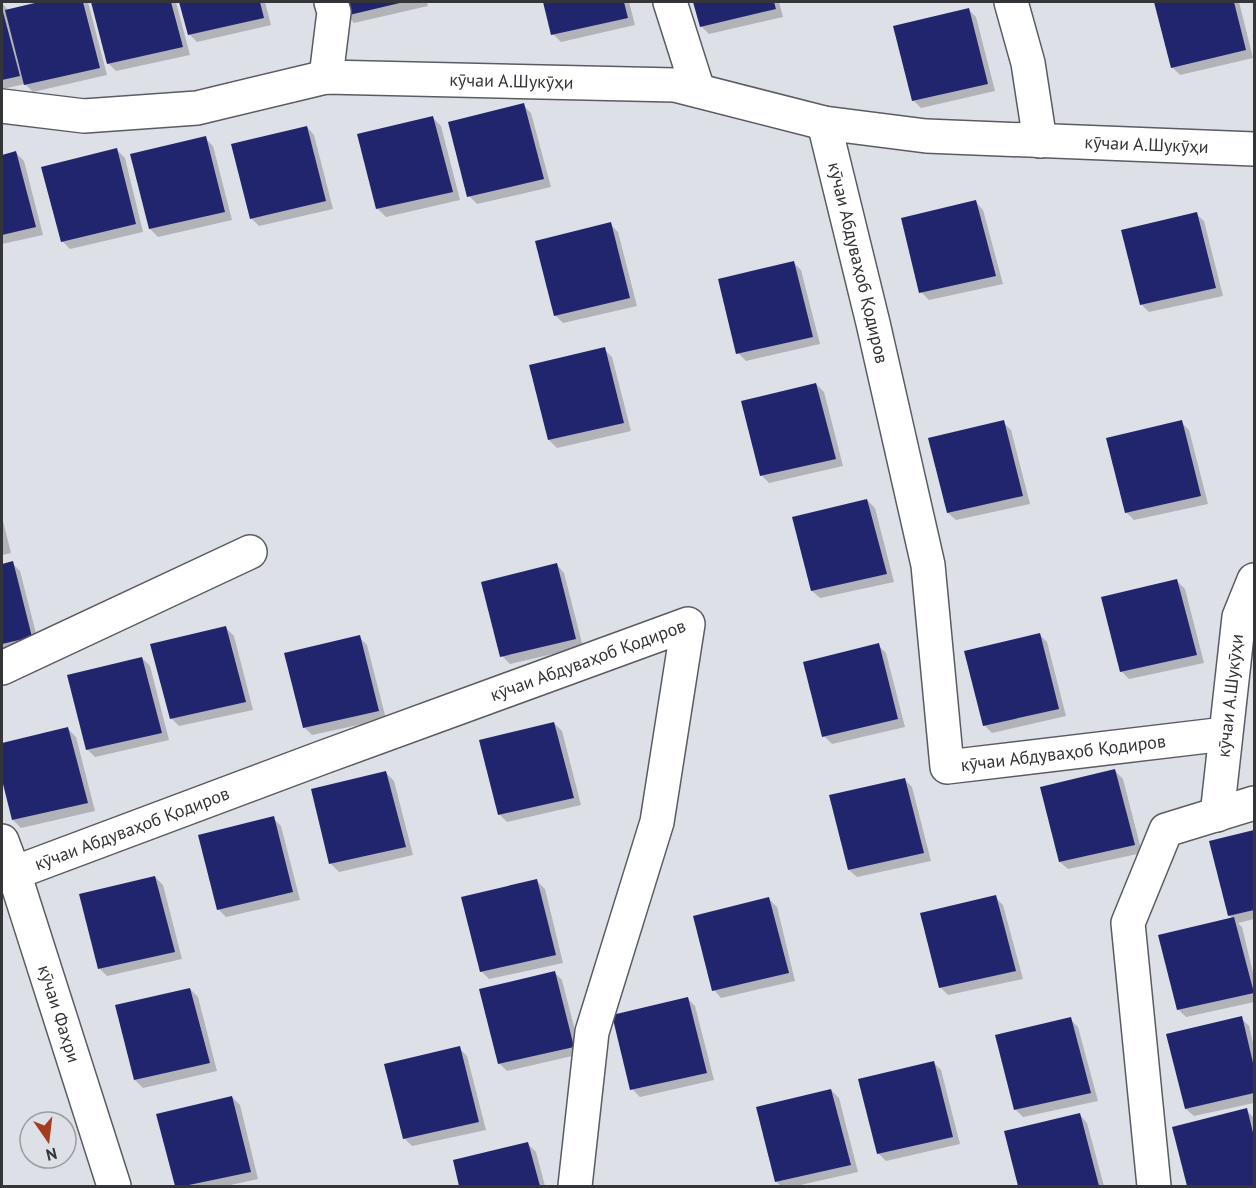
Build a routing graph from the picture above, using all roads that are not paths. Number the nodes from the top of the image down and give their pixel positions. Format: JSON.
{"nodes":[{"id":1,"x":331,"y":2,"type":"edge"},
{"id":2,"x":670,"y":2,"type":"edge"},
{"id":3,"x":1011,"y":2,"type":"edge"},
{"id":4,"x":326,"y":77,"type":"junction"},
{"id":5,"x":698,"y":90,"type":"junction"},
{"id":6,"x":2,"y":106,"type":"edge"},
{"id":7,"x":824,"y":123,"type":"junction"},
{"id":8,"x":1040,"y":141,"type":"junction"},
{"id":9,"x":1254,"y":149,"type":"edge"},
{"id":10,"x":250,"y":552,"type":"dead end"},
{"id":11,"x":1254,"y":580,"type":"edge"},
{"id":12,"x":2,"y":668,"type":"edge"},
{"id":13,"x":1225,"y":734,"type":"junction"},
{"id":14,"x":1254,"y":802,"type":"edge"},
{"id":15,"x":1217,"y":814,"type":"junction"},
{"id":16,"x":2,"y":841,"type":"edge"},
{"id":17,"x":15,"y":873,"type":"junction"},
{"id":18,"x":114,"y":1186,"type":"edge"},
{"id":19,"x":575,"y":1186,"type":"edge"},
{"id":20,"x":1154,"y":1186,"type":"edge"}],
"edges":[{"from":1,"to":4,"type":"street"},
{"from":2,"to":5,"type":"street"},
{"from":3,"to":8,"type":"street"},
{"from":4,"to":5,"type":"street","name":"кӯчаи А.Шукӯҳи"},
{"from":4,"to":6,"type":"street","name":"кӯчаи А.Шукӯҳи"},
{"from":5,"to":7,"type":"street","name":"кӯчаи А.Шукӯҳи"},
{"from":7,"to":8,"type":"street","name":"кӯчаи А.Шукӯҳи"},
{"from":7,"to":13,"type":"street","name":"кӯчаи Абдуваҳоб Қодиров"},
{"from":8,"to":9,"type":"street","name":"кӯчаи А.Шукӯҳи"},
{"from":10,"to":12,"type":"street"},
{"from":11,"to":13,"type":"street","name":"кӯчаи А.Шукӯҳи"},
{"from":13,"to":15,"type":"street","name":"кӯчаи А.Шукӯҳи"},
{"from":14,"to":15,"type":"street"},
{"from":15,"to":20,"type":"street"},
{"from":16,"to":17,"type":"street","name":"кӯчаи Фахри"},
{"from":17,"to":18,"type":"street","name":"кӯчаи Фахри"},
{"from":17,"to":19,"type":"street","name":"кӯчаи Абдуваҳоб Қодиров"}]}
